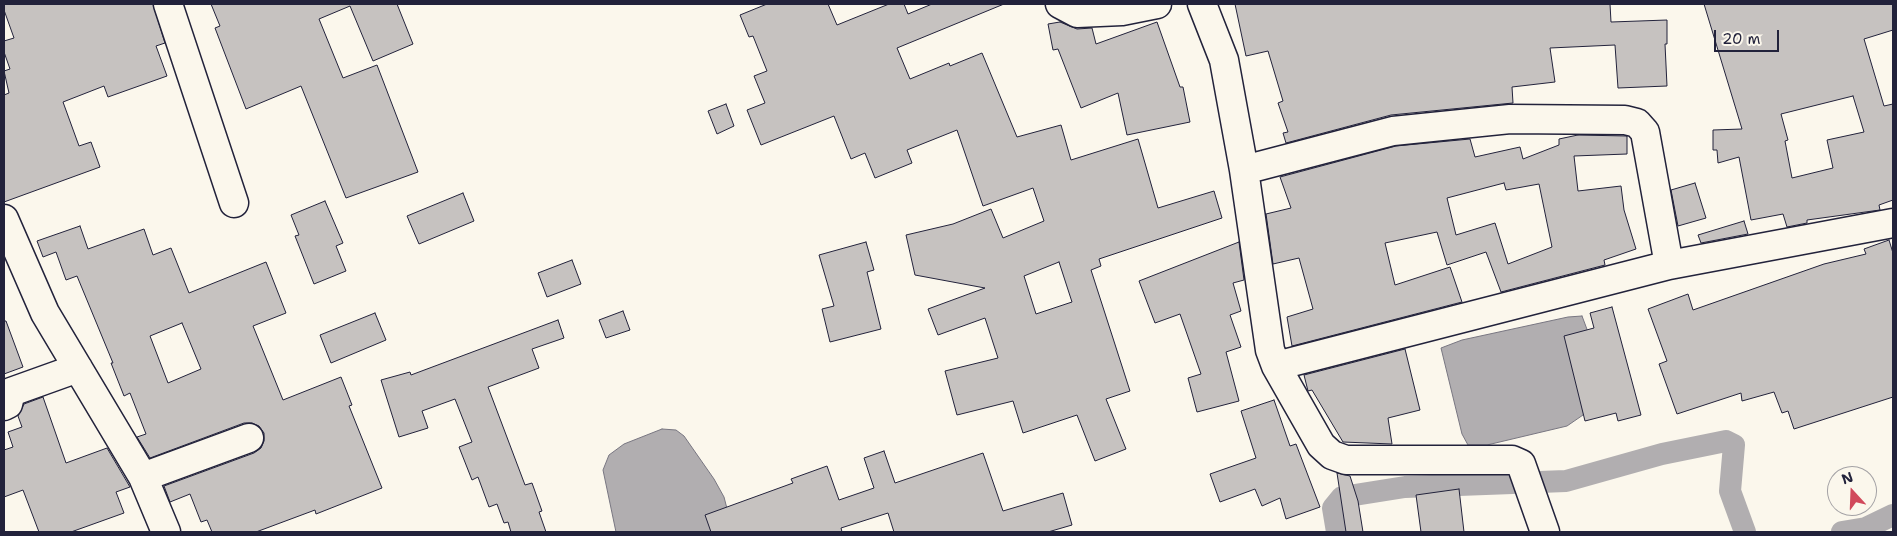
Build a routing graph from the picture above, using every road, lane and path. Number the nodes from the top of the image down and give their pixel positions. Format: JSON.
{"nodes":[{"id":1,"x":168,"y":4,"type":"edge"},
{"id":2,"x":1060,"y":4,"type":"edge"},
{"id":3,"x":1157,"y":4,"type":"edge"},
{"id":4,"x":1202,"y":4,"type":"edge"},
{"id":5,"x":1244,"y":170,"type":"junction"},
{"id":6,"x":234,"y":203,"type":"dead end"},
{"id":7,"x":4,"y":219,"type":"edge"},
{"id":8,"x":1893,"y":223,"type":"edge"},
{"id":9,"x":1669,"y":265,"type":"junction"},
{"id":10,"x":1276,"y":366,"type":"junction"},
{"id":11,"x":78,"y":368,"type":"junction"},
{"id":12,"x":4,"y":406,"type":"edge"},
{"id":13,"x":249,"y":438,"type":"dead end"},
{"id":14,"x":143,"y":476,"type":"junction"},
{"id":15,"x":166,"y":532,"type":"edge"},
{"id":16,"x":1545,"y":532,"type":"edge"}],
"edges":[{"from":1,"to":6,"type":"street"},
{"from":2,"to":3,"type":"street"},
{"from":4,"to":5,"type":"street"},
{"from":5,"to":9,"type":"street"},
{"from":5,"to":10,"type":"street"},
{"from":7,"to":11,"type":"street"},
{"from":8,"to":9,"type":"street"},
{"from":9,"to":10,"type":"street"},
{"from":10,"to":16,"type":"street"},
{"from":11,"to":12,"type":"street"},
{"from":11,"to":14,"type":"street"},
{"from":13,"to":14,"type":"street"},
{"from":14,"to":15,"type":"street"}]}
